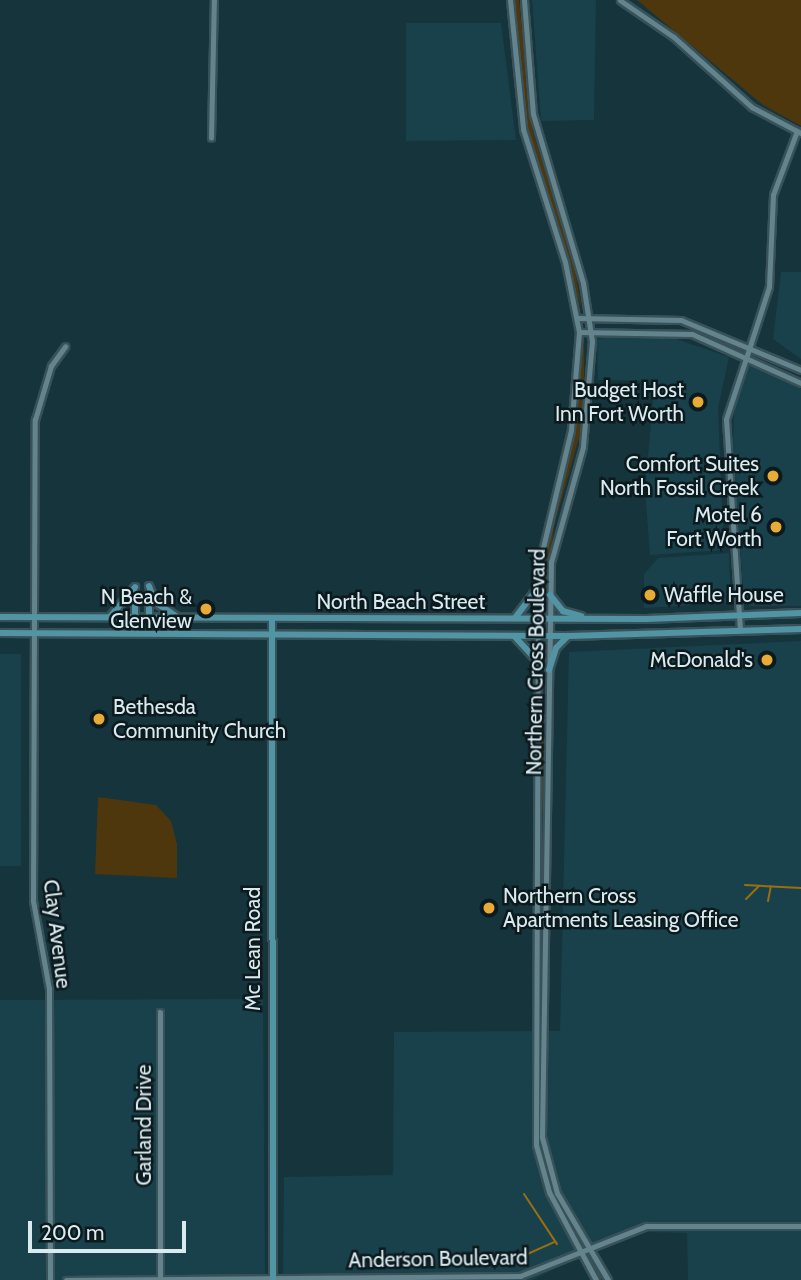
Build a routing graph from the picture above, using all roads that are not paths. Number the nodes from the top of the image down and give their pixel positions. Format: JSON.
{"nodes":[{"id":1,"x":214,"y":0,"type":"edge"},
{"id":2,"x":510,"y":0,"type":"edge"},
{"id":3,"x":524,"y":0,"type":"edge"},
{"id":4,"x":620,"y":0,"type":"edge"},
{"id":5,"x":799,"y":132,"type":"edge"},
{"id":6,"x":211,"y":138,"type":"dead end"},
{"id":7,"x":589,"y":317,"type":"junction"},
{"id":8,"x":577,"y":318,"type":"junction"},
{"id":9,"x":591,"y":331,"type":"junction"},
{"id":10,"x":579,"y":332,"type":"junction"},
{"id":11,"x":751,"y":344,"type":"junction"},
{"id":12,"x":65,"y":347,"type":"dead end"},
{"id":13,"x":746,"y":355,"type":"junction"},
{"id":14,"x":801,"y":370,"type":"edge"},
{"id":15,"x":801,"y":383,"type":"edge"},
{"id":16,"x":538,"y":587,"type":"junction"},
{"id":17,"x":550,"y":595,"type":"junction"},
{"id":18,"x":801,"y":613,"type":"edge"},
{"id":19,"x":738,"y":615,"type":"junction"},
{"id":20,"x":0,"y":617,"type":"edge"},
{"id":21,"x":34,"y":617,"type":"junction"},
{"id":22,"x":110,"y":617,"type":"junction"},
{"id":23,"x":135,"y":617,"type":"junction"},
{"id":24,"x":149,"y":617,"type":"junction"},
{"id":25,"x":178,"y":617,"type":"junction"},
{"id":26,"x":272,"y":618,"type":"junction"},
{"id":27,"x":537,"y":619,"type":"junction"},
{"id":28,"x":550,"y":619,"type":"junction"},
{"id":29,"x":597,"y":619,"type":"junction"},
{"id":30,"x":512,"y":620,"type":"junction"},
{"id":31,"x":801,"y":629,"type":"edge"},
{"id":32,"x":740,"y":630,"type":"junction"},
{"id":33,"x":0,"y":633,"type":"edge"},
{"id":34,"x":33,"y":633,"type":"junction"},
{"id":35,"x":271,"y":634,"type":"junction"},
{"id":36,"x":510,"y":635,"type":"junction"},
{"id":37,"x":537,"y":635,"type":"junction"},
{"id":38,"x":550,"y":636,"type":"junction"},
{"id":39,"x":569,"y":636,"type":"junction"},
{"id":40,"x":537,"y":661,"type":"junction"},
{"id":41,"x":549,"y":670,"type":"junction"},
{"id":42,"x":538,"y":884,"type":"junction"},
{"id":43,"x":547,"y":884,"type":"junction"},
{"id":44,"x":159,"y":1012,"type":"dead end"},
{"id":45,"x":801,"y":1226,"type":"edge"},
{"id":46,"x":588,"y":1248,"type":"junction"},
{"id":47,"x":581,"y":1252,"type":"junction"},
{"id":48,"x":273,"y":1279,"type":"edge"},
{"id":49,"x":50,"y":1280,"type":"edge"},
{"id":50,"x":66,"y":1280,"type":"edge"},
{"id":51,"x":160,"y":1280,"type":"edge"},
{"id":52,"x":596,"y":1280,"type":"edge"},
{"id":53,"x":608,"y":1280,"type":"edge"}],
"edges":[{"from":1,"to":6,"type":"street"},
{"from":2,"to":8,"type":"street","name":"Northern Cross Boulevard"},
{"from":3,"to":7,"type":"street","name":"Northern Cross Boulevard"},
{"from":4,"to":5,"type":"street"},
{"from":5,"to":11,"type":"street"},
{"from":7,"to":8,"type":"street"},
{"from":7,"to":9,"type":"street","name":"Northern Cross Boulevard"},
{"from":7,"to":11,"type":"street"},
{"from":8,"to":10,"type":"street","name":"Northern Cross Boulevard"},
{"from":9,"to":10,"type":"street"},
{"from":9,"to":13,"type":"street"},
{"from":9,"to":17,"type":"street","name":"Northern Cross Boulevard"},
{"from":10,"to":16,"type":"street","name":"Northern Cross Boulevard"},
{"from":11,"to":13,"type":"street"},
{"from":11,"to":14,"type":"street"},
{"from":12,"to":21,"type":"street","name":"Clay Avenue"},
{"from":13,"to":15,"type":"street"},
{"from":13,"to":19,"type":"street"},
{"from":16,"to":27,"type":"street","name":"Northern Cross Boulevard"},
{"from":16,"to":30,"type":"main road"},
{"from":17,"to":28,"type":"street","name":"Northern Cross Boulevard"},
{"from":17,"to":29,"type":"main road"},
{"from":18,"to":19,"type":"main road","name":"North Beach Street"},
{"from":19,"to":29,"type":"main road","name":"North Beach Street"},
{"from":19,"to":32,"type":"street"},
{"from":20,"to":21,"type":"main road","name":"North Beach Street"},
{"from":21,"to":22,"type":"main road","name":"North Beach Street"},
{"from":21,"to":34,"type":"street","name":"Clay Avenue"},
{"from":22,"to":23,"type":"main road","name":"North Beach Street"},
{"from":22,"to":23,"type":"main road"},
{"from":23,"to":24,"type":"main road","name":"North Beach Street"},
{"from":24,"to":25,"type":"main road","name":"North Beach Street"},
{"from":24,"to":25,"type":"main road"},
{"from":25,"to":26,"type":"main road","name":"North Beach Street"},
{"from":26,"to":30,"type":"main road","name":"North Beach Street"},
{"from":26,"to":35,"type":"main road","name":"Mc Lean Road"},
{"from":27,"to":28,"type":"main road","name":"North Beach Street"},
{"from":27,"to":30,"type":"main road","name":"North Beach Street"},
{"from":27,"to":37,"type":"street","name":"Northern Cross Boulevard"},
{"from":28,"to":29,"type":"main road","name":"North Beach Street"},
{"from":28,"to":38,"type":"street","name":"Northern Cross Boulevard"},
{"from":31,"to":32,"type":"main road","name":"North Beach Street"},
{"from":32,"to":39,"type":"main road","name":"North Beach Street"},
{"from":33,"to":34,"type":"main road","name":"North Beach Street"},
{"from":34,"to":35,"type":"main road","name":"North Beach Street"},
{"from":34,"to":49,"type":"street","name":"Clay Avenue"},
{"from":35,"to":36,"type":"main road","name":"North Beach Street"},
{"from":35,"to":48,"type":"main road","name":"Mc Lean Road"},
{"from":36,"to":37,"type":"main road","name":"North Beach Street"},
{"from":36,"to":40,"type":"main road"},
{"from":37,"to":38,"type":"main road","name":"North Beach Street"},
{"from":37,"to":40,"type":"street","name":"Northern Cross Boulevard"},
{"from":38,"to":39,"type":"main road","name":"North Beach Street"},
{"from":38,"to":41,"type":"street","name":"Northern Cross Boulevard"},
{"from":39,"to":41,"type":"main road"},
{"from":40,"to":42,"type":"street","name":"Northern Cross Boulevard"},
{"from":41,"to":43,"type":"street","name":"Northern Cross Boulevard"},
{"from":42,"to":43,"type":"street"},
{"from":42,"to":47,"type":"street","name":"Northern Cross Boulevard"},
{"from":43,"to":46,"type":"street","name":"Northern Cross Boulevard"},
{"from":44,"to":51,"type":"street","name":"Garland Drive"},
{"from":45,"to":46,"type":"street","name":"Anderson Boulevard"},
{"from":46,"to":47,"type":"street","name":"Anderson Boulevard"},
{"from":46,"to":53,"type":"street","name":"Northern Cross Boulevard"},
{"from":47,"to":48,"type":"street","name":"Anderson Boulevard"},
{"from":47,"to":52,"type":"street","name":"Northern Cross Boulevard"},
{"from":48,"to":51,"type":"street","name":"Anderson Boulevard"},
{"from":50,"to":51,"type":"street","name":"Anderson Boulevard"}]}
